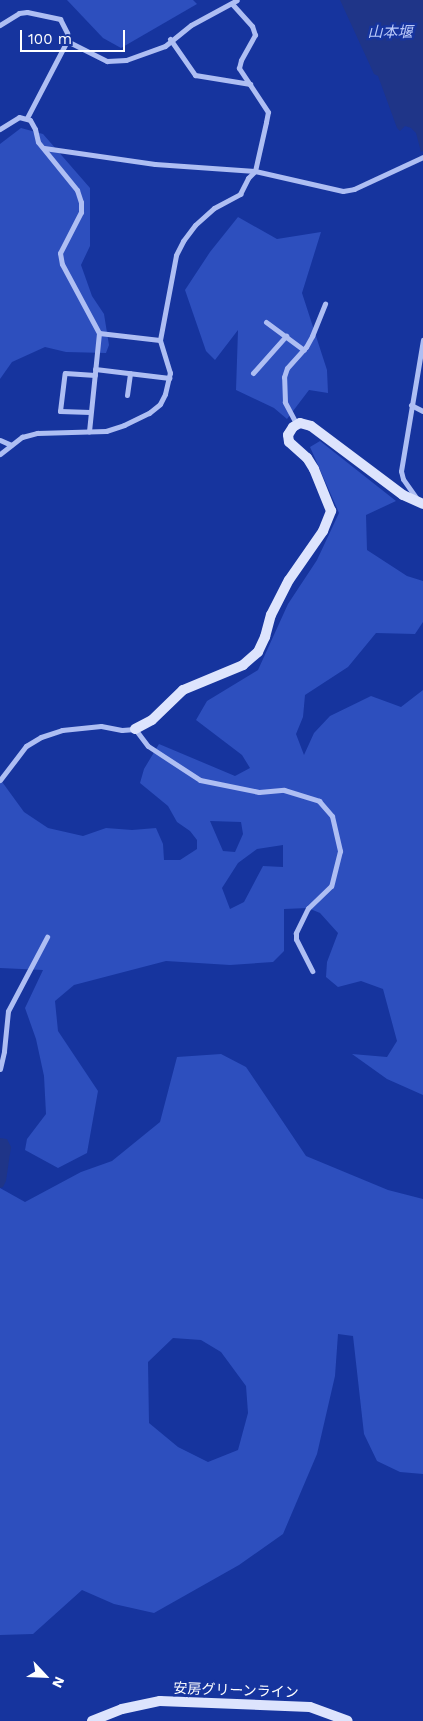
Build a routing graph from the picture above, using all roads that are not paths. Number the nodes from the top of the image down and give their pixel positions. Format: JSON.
{"nodes":[{"id":1,"x":235,"y":2,"type":"edge"},
{"id":2,"x":0,"y":25,"type":"edge"},
{"id":3,"x":170,"y":39,"type":"junction"},
{"id":4,"x":67,"y":41,"type":"junction"},
{"id":5,"x":250,"y":84,"type":"junction"},
{"id":6,"x":27,"y":118,"type":"junction"},
{"id":7,"x":0,"y":129,"type":"edge"},
{"id":8,"x":44,"y":148,"type":"junction"},
{"id":9,"x":423,"y":157,"type":"edge"},
{"id":10,"x":255,"y":171,"type":"junction"},
{"id":11,"x":325,"y":304,"type":"dead end"},
{"id":12,"x":266,"y":322,"type":"dead end"},
{"id":13,"x":99,"y":333,"type":"junction"},
{"id":14,"x":286,"y":336,"type":"junction"},
{"id":15,"x":160,"y":340,"type":"junction"},
{"id":16,"x":423,"y":340,"type":"edge"},
{"id":17,"x":304,"y":350,"type":"junction"},
{"id":18,"x":95,"y":372,"type":"junction"},
{"id":19,"x":130,"y":373,"type":"junction"},
{"id":20,"x":253,"y":373,"type":"dead end"},
{"id":21,"x":169,"y":378,"type":"junction"},
{"id":22,"x":127,"y":395,"type":"dead end"},
{"id":23,"x":411,"y":405,"type":"junction"},
{"id":24,"x":423,"y":410,"type":"edge"},
{"id":25,"x":90,"y":412,"type":"junction"},
{"id":26,"x":297,"y":424,"type":"junction"},
{"id":27,"x":89,"y":431,"type":"junction"},
{"id":28,"x":0,"y":440,"type":"edge"},
{"id":29,"x":11,"y":444,"type":"junction"},
{"id":30,"x":0,"y":454,"type":"edge"},
{"id":31,"x":422,"y":504,"type":"edge"},
{"id":32,"x":135,"y":730,"type":"junction"},
{"id":33,"x":0,"y":780,"type":"edge"},
{"id":34,"x":47,"y":937,"type":"dead end"},
{"id":35,"x":312,"y":971,"type":"dead end"},
{"id":36,"x":2,"y":1051,"type":"edge"},
{"id":37,"x":0,"y":1069,"type":"edge"},
{"id":38,"x":92,"y":1721,"type":"edge"},
{"id":39,"x":348,"y":1721,"type":"edge"}],
"edges":[{"from":1,"to":3,"type":"street"},
{"from":1,"to":5,"type":"street"},
{"from":2,"to":4,"type":"street"},
{"from":3,"to":4,"type":"street"},
{"from":3,"to":5,"type":"street"},
{"from":4,"to":6,"type":"street"},
{"from":5,"to":10,"type":"street"},
{"from":6,"to":7,"type":"street"},
{"from":6,"to":8,"type":"street"},
{"from":8,"to":10,"type":"street"},
{"from":8,"to":13,"type":"street"},
{"from":9,"to":10,"type":"street"},
{"from":10,"to":15,"type":"street"},
{"from":11,"to":17,"type":"street"},
{"from":12,"to":14,"type":"street"},
{"from":13,"to":15,"type":"street"},
{"from":13,"to":18,"type":"street"},
{"from":14,"to":17,"type":"street"},
{"from":14,"to":20,"type":"street"},
{"from":15,"to":21,"type":"street"},
{"from":16,"to":23,"type":"street"},
{"from":17,"to":26,"type":"street"},
{"from":18,"to":19,"type":"street"},
{"from":18,"to":25,"type":"street"},
{"from":18,"to":25,"type":"street"},
{"from":19,"to":21,"type":"street"},
{"from":19,"to":22,"type":"street"},
{"from":21,"to":27,"type":"street"},
{"from":23,"to":24,"type":"street"},
{"from":23,"to":31,"type":"street"},
{"from":25,"to":27,"type":"street"},
{"from":26,"to":31,"type":"street"},
{"from":26,"to":32,"type":"street"},
{"from":27,"to":29,"type":"street"},
{"from":28,"to":29,"type":"street"},
{"from":29,"to":30,"type":"street"},
{"from":32,"to":33,"type":"street"},
{"from":32,"to":35,"type":"street"},
{"from":34,"to":36,"type":"street"},
{"from":36,"to":37,"type":"street"},
{"from":38,"to":39,"type":"street","name":"安房グリーンライン"}]}
